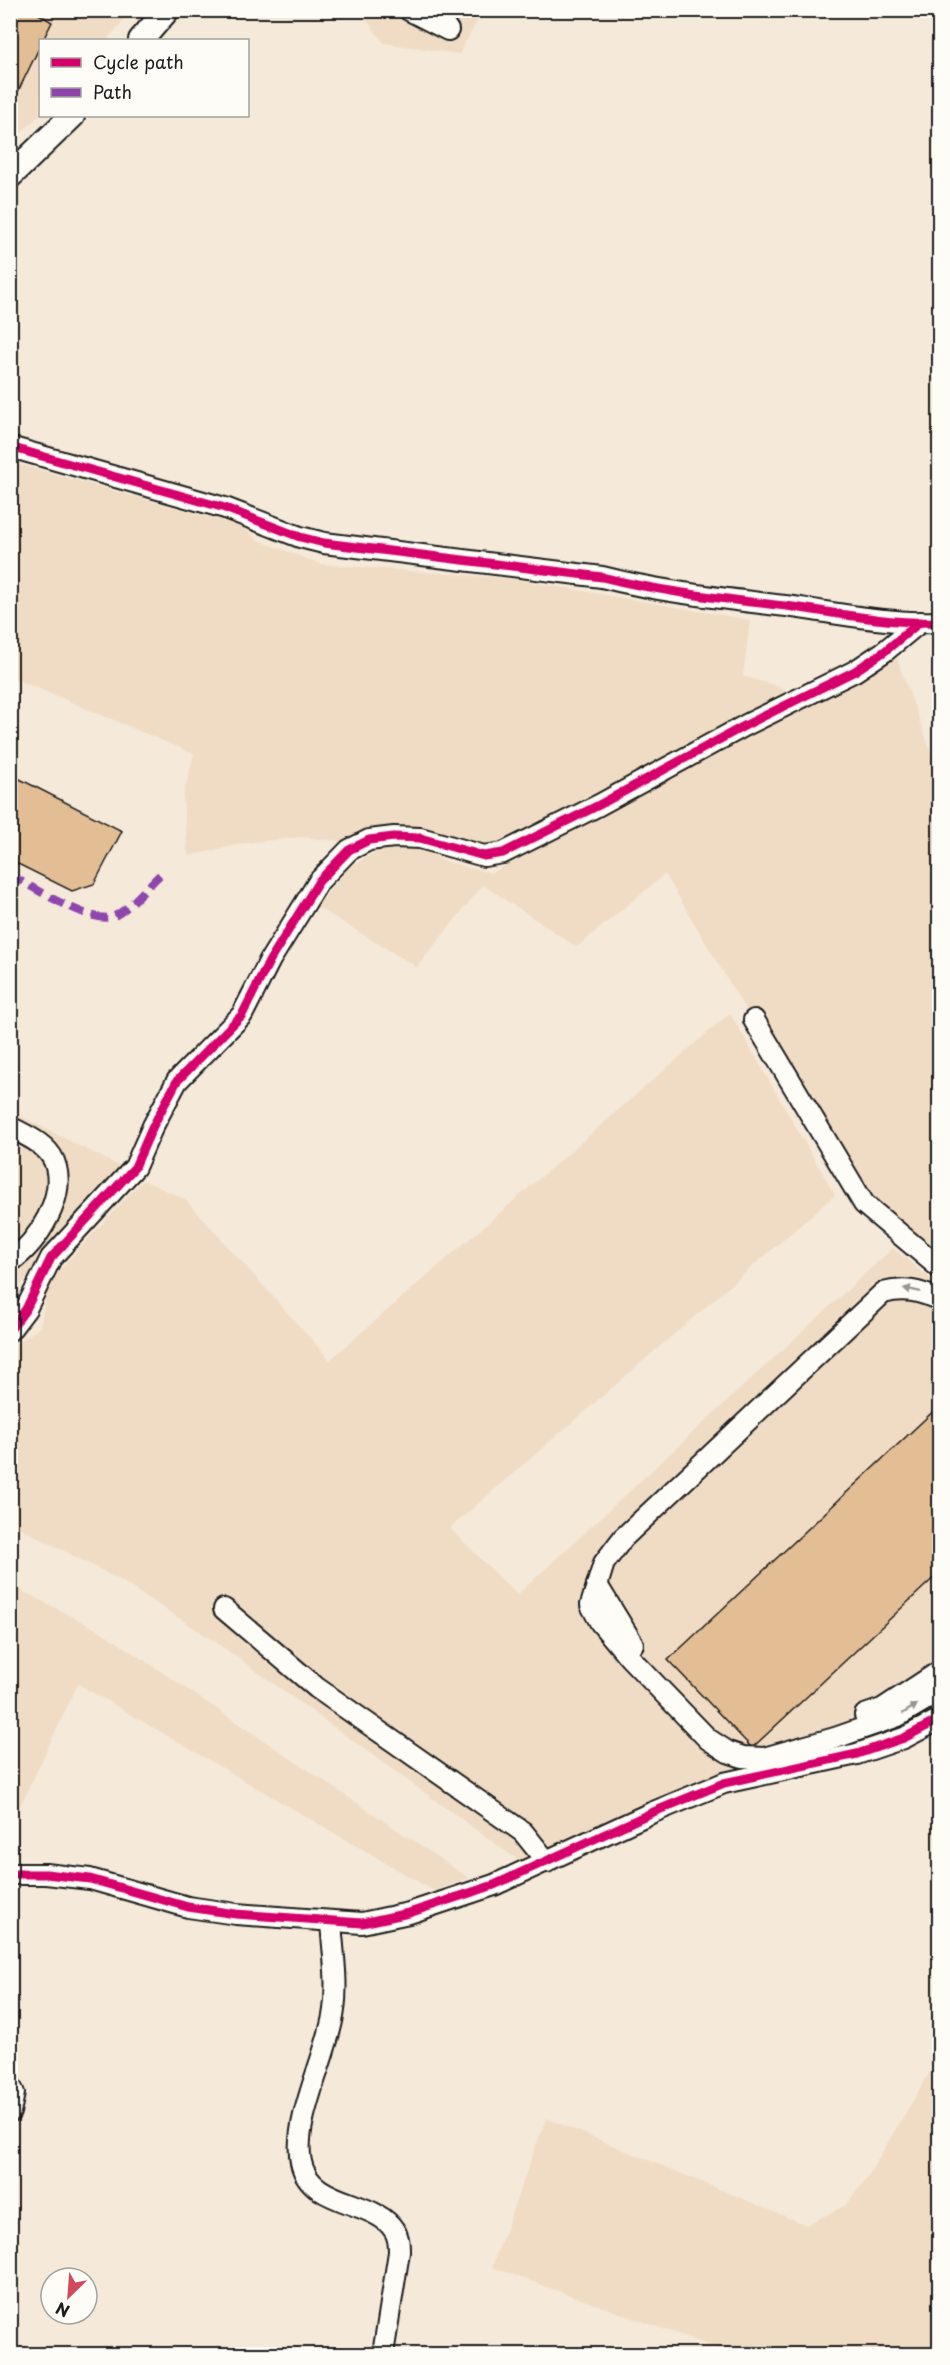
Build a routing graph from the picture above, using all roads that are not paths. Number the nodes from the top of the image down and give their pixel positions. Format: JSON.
{"nodes":[{"id":1,"x":167,"y":10,"type":"edge"},
{"id":2,"x":409,"y":10,"type":"edge"},
{"id":3,"x":447,"y":30,"type":"dead end"},
{"id":4,"x":142,"y":39,"type":"edge"},
{"id":5,"x":71,"y":117,"type":"edge"},
{"id":6,"x":10,"y":176,"type":"edge"},
{"id":7,"x":10,"y":447,"type":"edge"},
{"id":8,"x":930,"y":622,"type":"edge"},
{"id":9,"x":754,"y":1020,"type":"dead end"},
{"id":10,"x":10,"y":1127,"type":"edge"},
{"id":11,"x":10,"y":1262,"type":"edge"},
{"id":12,"x":939,"y":1268,"type":"edge"},
{"id":13,"x":939,"y":1300,"type":"edge"},
{"id":14,"x":10,"y":1330,"type":"edge"},
{"id":15,"x":597,"y":1585,"type":"junction"},
{"id":16,"x":224,"y":1609,"type":"dead end"},
{"id":17,"x":939,"y":1671,"type":"edge"},
{"id":18,"x":939,"y":1691,"type":"edge"},
{"id":19,"x":939,"y":1719,"type":"edge"},
{"id":20,"x":547,"y":1862,"type":"junction"},
{"id":21,"x":10,"y":1874,"type":"edge"},
{"id":22,"x":331,"y":1923,"type":"junction"},
{"id":23,"x":10,"y":2085,"type":"edge"},
{"id":24,"x":10,"y":2112,"type":"edge"},
{"id":25,"x":383,"y":2355,"type":"edge"}],
"edges":[{"from":1,"to":4,"type":"main road"},
{"from":2,"to":3,"type":"street"},
{"from":5,"to":6,"type":"main road"},
{"from":7,"to":8,"type":"street"},
{"from":8,"to":14,"type":"street"},
{"from":9,"to":12,"type":"street"},
{"from":10,"to":11,"type":"street"},
{"from":13,"to":15,"type":"street","one_way":true},
{"from":15,"to":17,"type":"street"},
{"from":15,"to":18,"type":"street","one_way":true},
{"from":16,"to":20,"type":"street"},
{"from":19,"to":20,"type":"street"},
{"from":20,"to":22,"type":"street"},
{"from":21,"to":22,"type":"street"},
{"from":22,"to":25,"type":"street"},
{"from":23,"to":24,"type":"street"}]}
